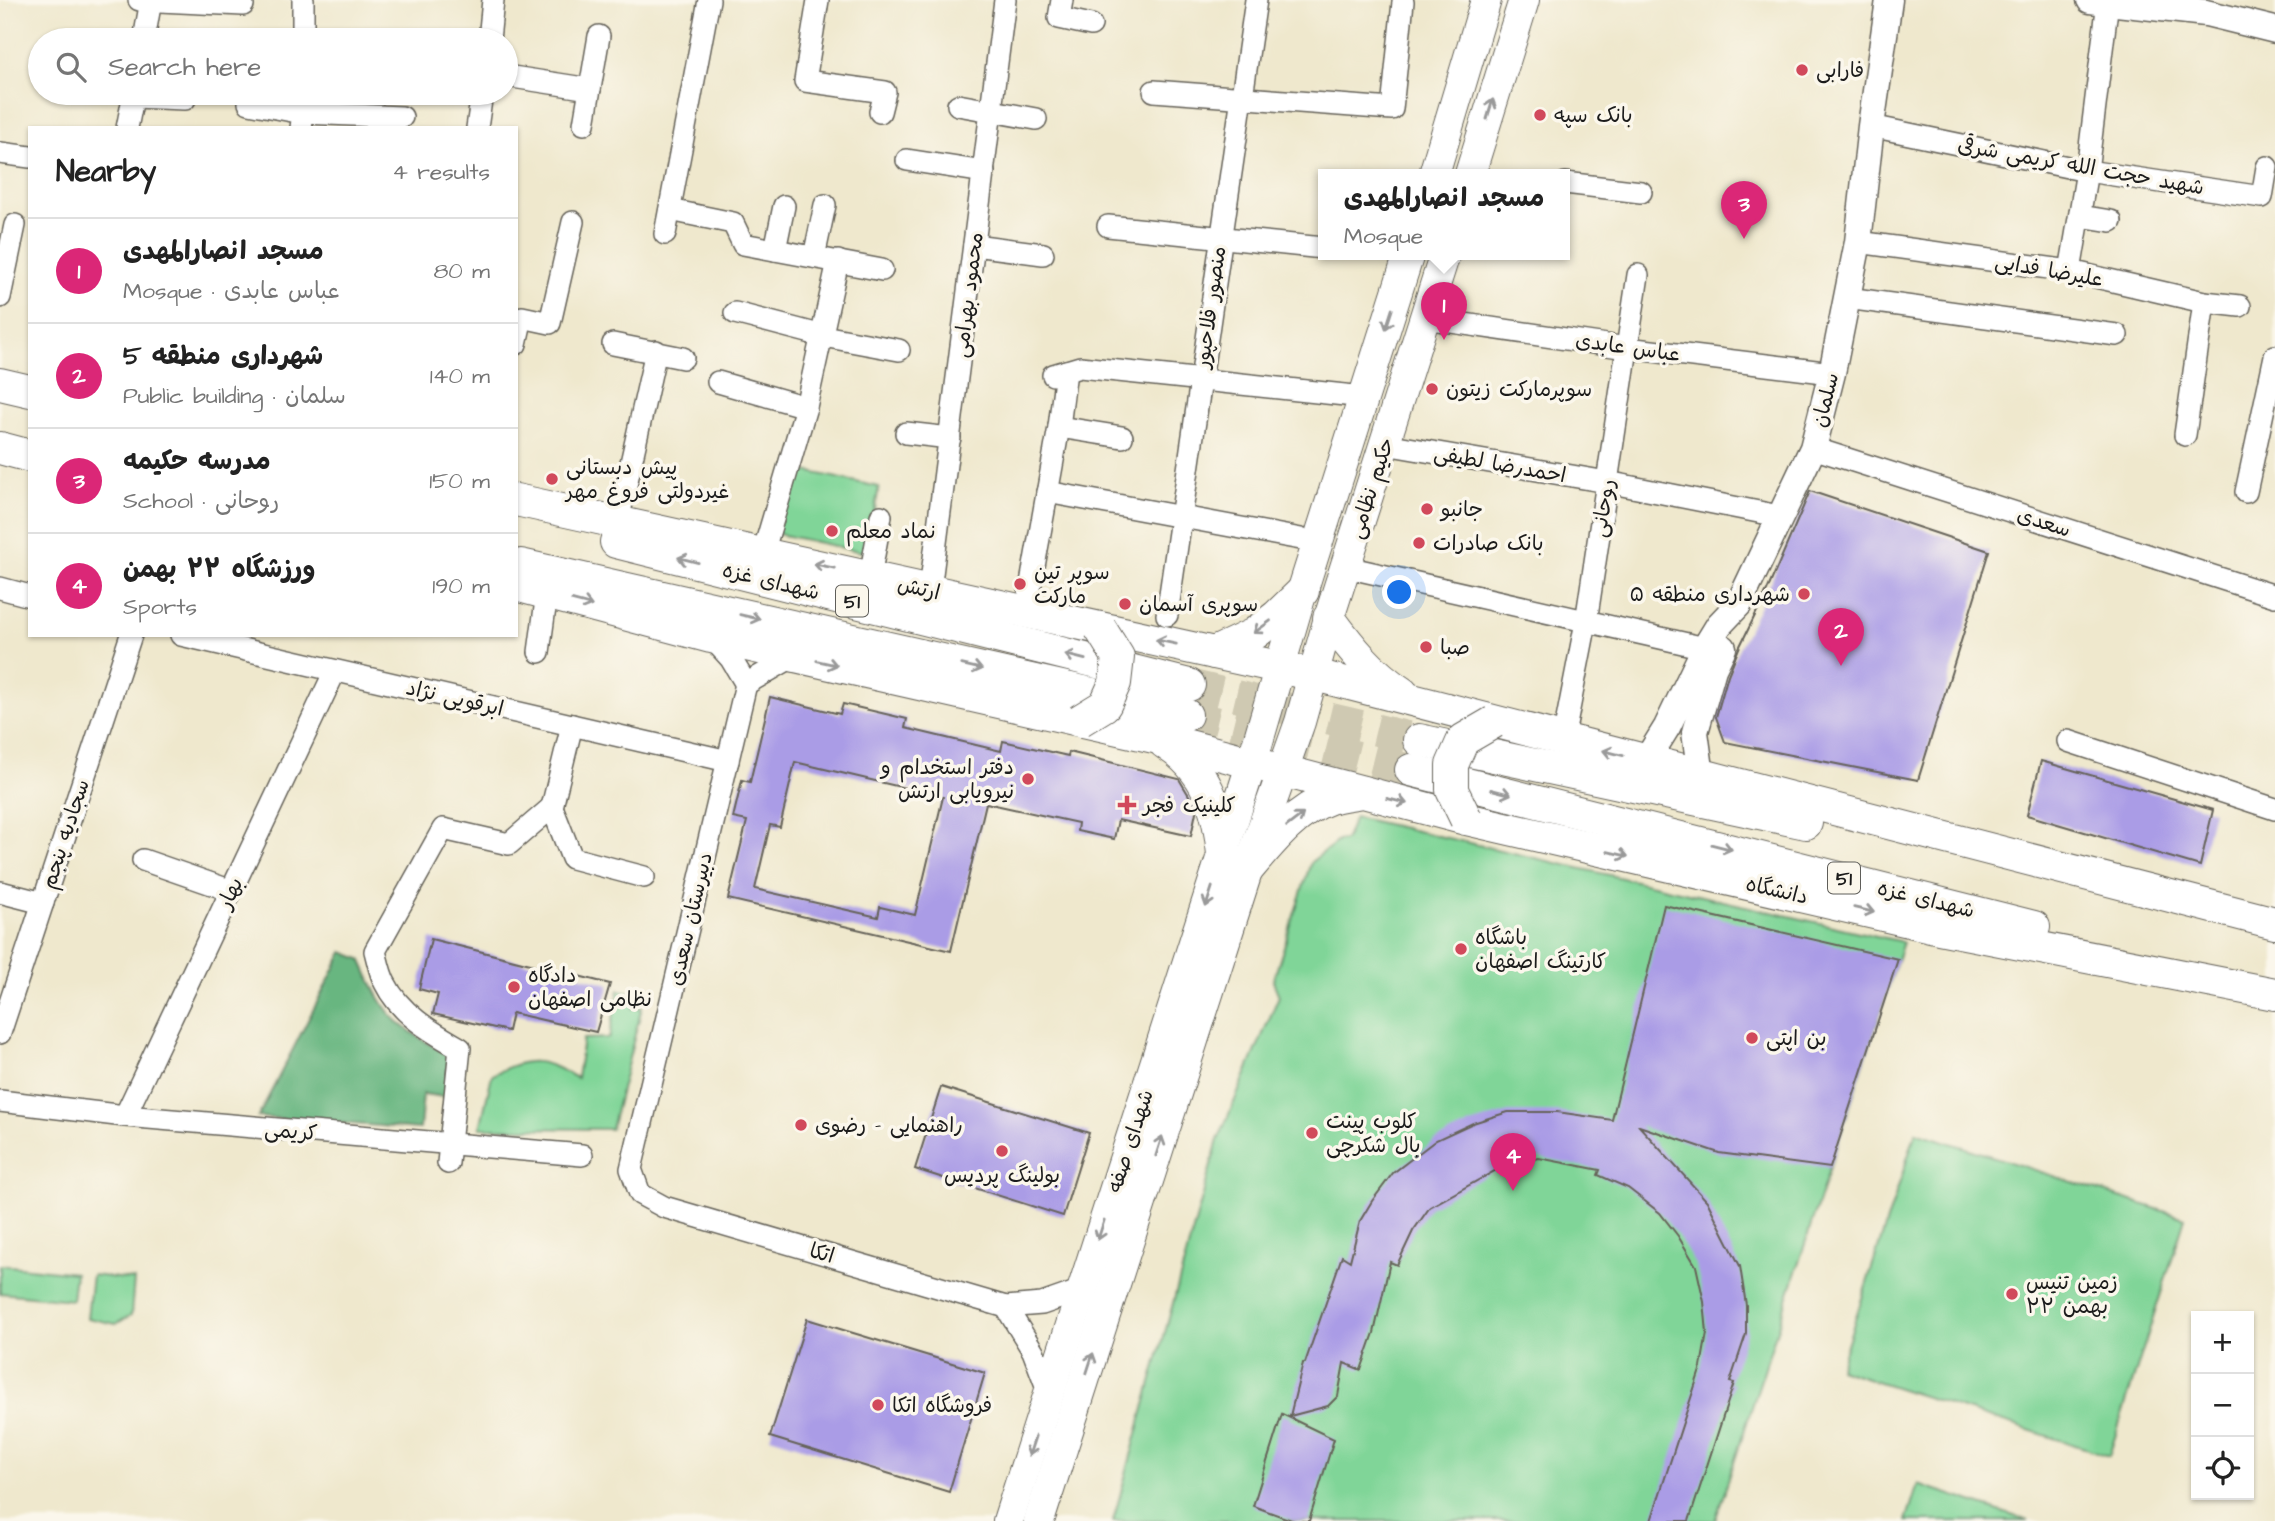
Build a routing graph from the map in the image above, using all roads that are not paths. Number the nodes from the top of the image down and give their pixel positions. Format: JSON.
{"nodes":[{"id":1,"x":139,"y":0,"type":"edge"},
{"id":2,"x":151,"y":0,"type":"edge"},
{"id":3,"x":303,"y":0,"type":"edge"},
{"id":4,"x":494,"y":0,"type":"edge"},
{"id":5,"x":709,"y":0,"type":"edge"},
{"id":6,"x":818,"y":0,"type":"edge"},
{"id":7,"x":1005,"y":0,"type":"edge"},
{"id":8,"x":1062,"y":0,"type":"edge"},
{"id":9,"x":1256,"y":0,"type":"edge"},
{"id":10,"x":1486,"y":0,"type":"edge"},
{"id":11,"x":1524,"y":0,"type":"edge"},
{"id":12,"x":1889,"y":0,"type":"edge"},
{"id":13,"x":2099,"y":1,"type":"edge"},
{"id":14,"x":1404,"y":2,"type":"dead end"},
{"id":15,"x":243,"y":5,"type":"dead end"},
{"id":16,"x":2207,"y":6,"type":"edge"},
{"id":17,"x":1091,"y":25,"type":"dead end"},
{"id":18,"x":146,"y":28,"type":"edge"},
{"id":19,"x":303,"y":28,"type":"edge"},
{"id":20,"x":490,"y":28,"type":"edge"},
{"id":21,"x":2275,"y":30,"type":"edge"},
{"id":22,"x":599,"y":36,"type":"dead end"},
{"id":23,"x":518,"y":78,"type":"edge"},
{"id":24,"x":590,"y":89,"type":"junction"},
{"id":25,"x":1154,"y":91,"type":"dead end"},
{"id":26,"x":1240,"y":97,"type":"junction"},
{"id":27,"x":131,"y":105,"type":"edge"},
{"id":28,"x":262,"y":105,"type":"edge"},
{"id":29,"x":480,"y":105,"type":"edge"},
{"id":30,"x":958,"y":105,"type":"dead end"},
{"id":31,"x":302,"y":111,"type":"edge"},
{"id":32,"x":992,"y":111,"type":"junction"},
{"id":33,"x":880,"y":113,"type":"dead end"},
{"id":34,"x":402,"y":117,"type":"dead end"},
{"id":35,"x":1036,"y":119,"type":"dead end"},
{"id":36,"x":584,"y":124,"type":"dead end"},
{"id":37,"x":127,"y":126,"type":"edge"},
{"id":38,"x":477,"y":126,"type":"edge"},
{"id":39,"x":1871,"y":126,"type":"junction"},
{"id":40,"x":0,"y":153,"type":"edge"},
{"id":41,"x":28,"y":157,"type":"edge"},
{"id":42,"x":907,"y":160,"type":"dead end"},
{"id":43,"x":2267,"y":167,"type":"dead end"},
{"id":44,"x":1435,"y":169,"type":"edge"},
{"id":45,"x":1476,"y":169,"type":"edge"},
{"id":46,"x":2087,"y":171,"type":"junction"},
{"id":47,"x":984,"y":172,"type":"junction"},
{"id":48,"x":1570,"y":184,"type":"edge"},
{"id":49,"x":1641,"y":192,"type":"dead end"},
{"id":50,"x":825,"y":205,"type":"dead end"},
{"id":51,"x":784,"y":206,"type":"dead end"},
{"id":52,"x":670,"y":210,"type":"junction"},
{"id":53,"x":2080,"y":216,"type":"junction"},
{"id":54,"x":2111,"y":220,"type":"dead end"},
{"id":55,"x":573,"y":222,"type":"dead end"},
{"id":56,"x":15,"y":225,"type":"dead end"},
{"id":57,"x":1108,"y":226,"type":"dead end"},
{"id":58,"x":665,"y":234,"type":"dead end"},
{"id":59,"x":1220,"y":237,"type":"junction"},
{"id":60,"x":1858,"y":242,"type":"junction"},
{"id":61,"x":974,"y":245,"type":"junction"},
{"id":62,"x":1318,"y":247,"type":"edge"},
{"id":63,"x":775,"y":250,"type":"junction"},
{"id":64,"x":1042,"y":254,"type":"dead end"},
{"id":65,"x":814,"y":257,"type":"junction"},
{"id":66,"x":1401,"y":260,"type":"edge"},
{"id":67,"x":1443,"y":260,"type":"edge"},
{"id":68,"x":838,"y":261,"type":"junction"},
{"id":69,"x":882,"y":270,"type":"dead end"},
{"id":70,"x":2070,"y":271,"type":"junction"},
{"id":71,"x":1638,"y":275,"type":"dead end"},
{"id":72,"x":0,"y":297,"type":"edge"},
{"id":73,"x":1847,"y":298,"type":"junction"},
{"id":74,"x":2204,"y":302,"type":"junction"},
{"id":75,"x":2240,"y":306,"type":"dead end"},
{"id":76,"x":735,"y":313,"type":"dead end"},
{"id":77,"x":1424,"y":318,"type":"junction"},
{"id":78,"x":518,"y":335,"type":"edge"},
{"id":79,"x":823,"y":335,"type":"junction"},
{"id":80,"x":2118,"y":335,"type":"dead end"},
{"id":81,"x":613,"y":344,"type":"dead end"},
{"id":82,"x":1627,"y":348,"type":"junction"},
{"id":83,"x":899,"y":350,"type":"dead end"},
{"id":84,"x":656,"y":351,"type":"junction"},
{"id":85,"x":2275,"y":356,"type":"edge"},
{"id":86,"x":683,"y":358,"type":"dead end"},
{"id":87,"x":1832,"y":373,"type":"junction"},
{"id":88,"x":1199,"y":380,"type":"junction"},
{"id":89,"x":718,"y":382,"type":"dead end"},
{"id":90,"x":0,"y":384,"type":"edge"},
{"id":91,"x":28,"y":391,"type":"edge"},
{"id":92,"x":1364,"y":397,"type":"junction"},
{"id":93,"x":806,"y":407,"type":"junction"},
{"id":94,"x":1059,"y":428,"type":"junction"},
{"id":95,"x":906,"y":433,"type":"dead end"},
{"id":96,"x":2185,"y":435,"type":"dead end"},
{"id":97,"x":1122,"y":437,"type":"dead end"},
{"id":98,"x":950,"y":438,"type":"junction"},
{"id":99,"x":1385,"y":444,"type":"junction"},
{"id":100,"x":0,"y":448,"type":"edge"},
{"id":101,"x":1813,"y":448,"type":"junction"},
{"id":102,"x":28,"y":455,"type":"edge"},
{"id":103,"x":1607,"y":482,"type":"junction"},
{"id":104,"x":1047,"y":492,"type":"junction"},
{"id":105,"x":2246,"y":492,"type":"dead end"},
{"id":106,"x":518,"y":500,"type":"edge"},
{"id":107,"x":881,"y":516,"type":"dead end"},
{"id":108,"x":1779,"y":516,"type":"junction"},
{"id":109,"x":518,"y":517,"type":"edge"},
{"id":110,"x":1180,"y":517,"type":"junction"},
{"id":111,"x":618,"y":521,"type":"junction"},
{"id":112,"x":1310,"y":540,"type":"junction"},
{"id":113,"x":763,"y":553,"type":"junction"},
{"id":114,"x":518,"y":564,"type":"edge"},
{"id":115,"x":1346,"y":567,"type":"junction"},
{"id":116,"x":870,"y":577,"type":"junction"},
{"id":117,"x":518,"y":586,"type":"edge"},
{"id":118,"x":0,"y":588,"type":"edge"},
{"id":119,"x":930,"y":590,"type":"junction"},
{"id":120,"x":1303,"y":591,"type":"junction"},
{"id":121,"x":547,"y":593,"type":"junction"},
{"id":122,"x":28,"y":595,"type":"edge"},
{"id":123,"x":2275,"y":596,"type":"edge"},
{"id":124,"x":1739,"y":604,"type":"junction"},
{"id":125,"x":1026,"y":611,"type":"junction"},
{"id":126,"x":1167,"y":615,"type":"dead end"},
{"id":127,"x":1586,"y":622,"type":"junction"},
{"id":128,"x":1100,"y":628,"type":"junction"},
{"id":129,"x":1290,"y":635,"type":"junction"},
{"id":130,"x":130,"y":637,"type":"edge"},
{"id":131,"x":190,"y":637,"type":"edge"},
{"id":132,"x":711,"y":637,"type":"junction"},
{"id":133,"x":1321,"y":647,"type":"junction"},
{"id":134,"x":1705,"y":648,"type":"junction"},
{"id":135,"x":539,"y":652,"type":"dead end"},
{"id":136,"x":1214,"y":653,"type":"junction"},
{"id":137,"x":794,"y":656,"type":"junction"},
{"id":138,"x":1281,"y":667,"type":"junction"},
{"id":139,"x":335,"y":671,"type":"junction"},
{"id":140,"x":746,"y":684,"type":"junction"},
{"id":141,"x":1415,"y":702,"type":"junction"},
{"id":142,"x":1079,"y":721,"type":"junction"},
{"id":143,"x":1494,"y":722,"type":"junction"},
{"id":144,"x":572,"y":725,"type":"junction"},
{"id":145,"x":1667,"y":727,"type":"junction"},
{"id":146,"x":1695,"y":732,"type":"junction"},
{"id":147,"x":1158,"y":738,"type":"junction"},
{"id":148,"x":1419,"y":740,"type":"tunnel mouth"},
{"id":149,"x":1563,"y":740,"type":"junction"},
{"id":150,"x":2068,"y":741,"type":"dead end"},
{"id":151,"x":728,"y":761,"type":"junction"},
{"id":152,"x":1646,"y":761,"type":"junction"},
{"id":153,"x":1252,"y":762,"type":"junction"},
{"id":154,"x":1284,"y":769,"type":"junction"},
{"id":155,"x":1411,"y":770,"type":"tunnel mouth"},
{"id":156,"x":1701,"y":776,"type":"junction"},
{"id":157,"x":1362,"y":793,"type":"junction"},
{"id":158,"x":552,"y":807,"type":"junction"},
{"id":159,"x":2275,"y":809,"type":"edge"},
{"id":160,"x":1466,"y":819,"type":"junction"},
{"id":161,"x":143,"y":860,"type":"dead end"},
{"id":162,"x":1235,"y":861,"type":"junction"},
{"id":163,"x":644,"y":877,"type":"dead end"},
{"id":164,"x":232,"y":891,"type":"junction"},
{"id":165,"x":0,"y":892,"type":"edge"},
{"id":166,"x":43,"y":903,"type":"junction"},
{"id":167,"x":2274,"y":922,"type":"edge"},
{"id":168,"x":2275,"y":994,"type":"edge"},
{"id":169,"x":0,"y":1033,"type":"edge"},
{"id":170,"x":0,"y":1101,"type":"edge"},
{"id":171,"x":125,"y":1116,"type":"junction"},
{"id":172,"x":449,"y":1154,"type":"junction"},
{"id":173,"x":582,"y":1155,"type":"dead end"},
{"id":174,"x":639,"y":1194,"type":"joint"},
{"id":175,"x":1082,"y":1290,"type":"junction"},
{"id":176,"x":1006,"y":1307,"type":"junction"},
{"id":177,"x":1049,"y":1393,"type":"junction"},
{"id":178,"x":1008,"y":1521,"type":"edge"},
{"id":179,"x":1039,"y":1521,"type":"edge"}],
"edges":[{"from":1,"to":2,"type":"street"},
{"from":2,"to":15,"type":"street"},
{"from":2,"to":18,"type":"street"},
{"from":3,"to":19,"type":"street"},
{"from":4,"to":20,"type":"street"},
{"from":5,"to":52,"type":"street"},
{"from":6,"to":33,"type":"street"},
{"from":7,"to":32,"type":"street","name":"محمود بهرامی"},
{"from":8,"to":17,"type":"street"},
{"from":9,"to":26,"type":"street","name":"منصور فلاحپور"},
{"from":10,"to":44,"type":"main road"},
{"from":45,"to":11,"type":"main road","one_way":true},
{"from":12,"to":39,"type":"street","name":"سلمان"},
{"from":13,"to":16,"type":"street"},
{"from":13,"to":46,"type":"street"},
{"from":14,"to":26,"type":"street"},
{"from":16,"to":21,"type":"street"},
{"from":22,"to":24,"type":"street"},
{"from":23,"to":24,"type":"street"},
{"from":24,"to":36,"type":"street"},
{"from":25,"to":26,"type":"street"},
{"from":26,"to":59,"type":"street","name":"منصور فلاحپور"},
{"from":27,"to":37,"type":"street"},
{"from":28,"to":31,"type":"street"},
{"from":29,"to":38,"type":"street"},
{"from":30,"to":32,"type":"street"},
{"from":31,"to":34,"type":"street"},
{"from":32,"to":35,"type":"street"},
{"from":32,"to":47,"type":"street","name":"محمود بهرامی"},
{"from":39,"to":46,"type":"street","name":"شهید حجت الله کریمی شرقی"},
{"from":39,"to":60,"type":"street","name":"سلمان"},
{"from":40,"to":41,"type":"street"},
{"from":42,"to":47,"type":"street"},
{"from":43,"to":46,"type":"street","name":"شهید حجت الله کریمی شرقی"},
{"from":46,"to":53,"type":"street"},
{"from":47,"to":61,"type":"street","name":"محمود بهرامی"},
{"from":48,"to":49,"type":"street"},
{"from":50,"to":65,"type":"street"},
{"from":51,"to":63,"type":"street"},
{"from":52,"to":58,"type":"street"},
{"from":52,"to":63,"type":"street"},
{"from":53,"to":54,"type":"street"},
{"from":53,"to":70,"type":"street"},
{"from":55,"to":78,"type":"street"},
{"from":56,"to":72,"type":"street"},
{"from":57,"to":59,"type":"street"},
{"from":59,"to":62,"type":"street"},
{"from":59,"to":88,"type":"street","name":"منصور فلاحپور"},
{"from":60,"to":70,"type":"street","name":"علیرضا فدایی"},
{"from":60,"to":73,"type":"street","name":"سلمان"},
{"from":61,"to":64,"type":"street"},
{"from":61,"to":98,"type":"street","name":"محمود بهرامی"},
{"from":63,"to":65,"type":"street"},
{"from":65,"to":68,"type":"street"},
{"from":66,"to":92,"type":"main road","name":"حکیم نظامی","one_way":true},
{"from":67,"to":77,"type":"main road","name":"حکیم نظامی"},
{"from":68,"to":69,"type":"street"},
{"from":68,"to":79,"type":"street"},
{"from":70,"to":74,"type":"street","name":"علیرضا فدایی"},
{"from":71,"to":82,"type":"street","name":"روحانی"},
{"from":73,"to":80,"type":"street"},
{"from":73,"to":87,"type":"street","name":"سلمان"},
{"from":74,"to":75,"type":"street","name":"علیرضا فدایی"},
{"from":74,"to":96,"type":"street"},
{"from":76,"to":79,"type":"street"},
{"from":77,"to":82,"type":"street","name":"عباس عابدی"},
{"from":77,"to":99,"type":"main road","name":"حکیم نظامی"},
{"from":79,"to":83,"type":"street"},
{"from":79,"to":93,"type":"street"},
{"from":81,"to":84,"type":"street"},
{"from":82,"to":87,"type":"street","name":"عباس عابدی"},
{"from":82,"to":103,"type":"street","name":"روحانی"},
{"from":84,"to":86,"type":"street"},
{"from":84,"to":111,"type":"street"},
{"from":85,"to":105,"type":"street"},
{"from":87,"to":101,"type":"street","name":"سلمان"},
{"from":88,"to":92,"type":"street"},
{"from":88,"to":94,"type":"street"},
{"from":88,"to":110,"type":"street","name":"منصور فلاحپور"},
{"from":89,"to":93,"type":"street"},
{"from":90,"to":91,"type":"main road"},
{"from":92,"to":112,"type":"main road","name":"حکیم نظامی"},
{"from":93,"to":113,"type":"street"},
{"from":94,"to":97,"type":"street"},
{"from":94,"to":104,"type":"street"},
{"from":95,"to":98,"type":"street"},
{"from":98,"to":119,"type":"street","name":"محمود بهرامی"},
{"from":99,"to":103,"type":"street","name":"احمدرضا لطیفی"},
{"from":99,"to":115,"type":"main road","name":"حکیم نظامی"},
{"from":100,"to":102,"type":"main road"},
{"from":101,"to":108,"type":"street","name":"سلمان"},
{"from":101,"to":123,"type":"street","name":"سعدی"},
{"from":103,"to":108,"type":"street","name":"احمدرضا لطیفی"},
{"from":103,"to":127,"type":"street","name":"روحانی"},
{"from":104,"to":110,"type":"street"},
{"from":104,"to":125,"type":"street"},
{"from":106,"to":111,"type":"main road","name":"ارتش"},
{"from":107,"to":116,"type":"street"},
{"from":108,"to":124,"type":"street","name":"سلمان"},
{"from":114,"to":109,"type":"main road","name":"شهدای غزه","number":"51","one_way":true},
{"from":110,"to":112,"type":"street"},
{"from":110,"to":126,"type":"street","name":"منصور فلاحپور"},
{"from":111,"to":113,"type":"main road","name":"ارتش"},
{"from":112,"to":120,"type":"main road","name":"حکیم نظامی"},
{"from":116,"to":113,"type":"main road","name":"ارتش","one_way":true},
{"from":115,"to":127,"type":"street"},
{"from":115,"to":133,"type":"main road","name":"حکیم نظامی"},
{"from":116,"to":119,"type":"main road","name":"ارتش"},
{"from":117,"to":121,"type":"main road"},
{"from":118,"to":122,"type":"street"},
{"from":119,"to":125,"type":"main road","name":"ارتش"},
{"from":120,"to":129,"type":"main road","name":"حکیم نظامی"},
{"from":120,"to":136,"type":"main road","one_way":true},
{"from":121,"to":132,"type":"main road","one_way":true},
{"from":121,"to":135,"type":"street"},
{"from":124,"to":134,"type":"street","name":"سلمان"},
{"from":124,"to":146,"type":"street"},
{"from":125,"to":128,"type":"main road","name":"ارتش"},
{"from":127,"to":134,"type":"street"},
{"from":127,"to":149,"type":"street","name":"روحانی"},
{"from":136,"to":128,"type":"main road","name":"ارتش","one_way":true},
{"from":128,"to":142,"type":"main road","bridge":true},
{"from":129,"to":133,"type":"main road"},
{"from":129,"to":138,"type":"main road","name":"حکیم نظامی"},
{"from":130,"to":166,"type":"street","name":"سجادیه پنجم"},
{"from":131,"to":139,"type":"street","name":"ابرقویی نژاد"},
{"from":132,"to":137,"type":"main road"},
{"from":132,"to":140,"type":"street"},
{"from":133,"to":138,"type":"main road","name":"ارتش"},
{"from":133,"to":141,"type":"main road"},
{"from":133,"to":141,"type":"main road"},
{"from":133,"to":154,"type":"main road","name":"حکیم نظامی"},
{"from":134,"to":145,"type":"street","name":"سلمان"},
{"from":136,"to":138,"type":"main road","name":"ارتش"},
{"from":137,"to":140,"type":"street"},
{"from":137,"to":142,"type":"main road","one_way":true},
{"from":138,"to":153,"type":"main road","name":"حکیم نظامی"},
{"from":139,"to":144,"type":"street","name":"ابرقویی نژاد"},
{"from":139,"to":164,"type":"street","name":"بهار"},
{"from":140,"to":151,"type":"street","name":"دبیرستان سعدی"},
{"from":141,"to":143,"type":"main road"},
{"from":142,"to":147,"type":"main road"},
{"from":143,"to":149,"type":"main road"},
{"from":143,"to":160,"type":"main road","bridge":true},
{"from":144,"to":151,"type":"street","name":"ابرقویی نژاد"},
{"from":144,"to":158,"type":"street"},
{"from":145,"to":146,"type":"street"},
{"from":145,"to":152,"type":"street","name":"سلمان"},
{"from":146,"to":156,"type":"street"},
{"from":147,"to":153,"type":"main road"},
{"from":147,"to":162,"type":"main road"},
{"from":148,"to":167,"type":"main road","number":"51"},
{"from":152,"to":149,"type":"main road","one_way":true},
{"from":150,"to":159,"type":"street"},
{"from":151,"to":174,"type":"street","name":"دبیرستان سعدی"},
{"from":152,"to":156,"type":"main road"},
{"from":153,"to":154,"type":"main road","name":"دانشگاه"},
{"from":153,"to":162,"type":"main road","name":"شهدای صفه"},
{"from":154,"to":157,"type":"main road","name":"دانشگاه"},
{"from":154,"to":162,"type":"main road","name":"شهدای صفه"},
{"from":155,"to":168,"type":"main road","name":"شهدای غزه","number":"51","one_way":true},
{"from":156,"to":167,"type":"main road"},
{"from":157,"to":160,"type":"main road","name":"دانشگاه","one_way":true},
{"from":162,"to":157,"type":"main road","one_way":true},
{"from":158,"to":163,"type":"street"},
{"from":158,"to":172,"type":"street"},
{"from":160,"to":168,"type":"main road","name":"دانشگاه","one_way":true},
{"from":161,"to":164,"type":"street"},
{"from":162,"to":175,"type":"main road","name":"شهدای صفه","one_way":true},
{"from":179,"to":162,"type":"main road","name":"شهدای صفه","one_way":true},
{"from":164,"to":171,"type":"street","name":"بهار"},
{"from":165,"to":166,"type":"street"},
{"from":166,"to":169,"type":"street","name":"سجادیه پنجم"},
{"from":170,"to":171,"type":"street","name":"کریمی"},
{"from":171,"to":172,"type":"street","name":"کریمی"},
{"from":172,"to":173,"type":"street","name":"کریمی"},
{"from":174,"to":176,"type":"street","name":"اتکا"},
{"from":175,"to":176,"type":"street"},
{"from":175,"to":177,"type":"main road","name":"شهدای صفه"},
{"from":176,"to":177,"type":"street"},
{"from":177,"to":178,"type":"main road","name":"شهدای صفه","one_way":true}]}
